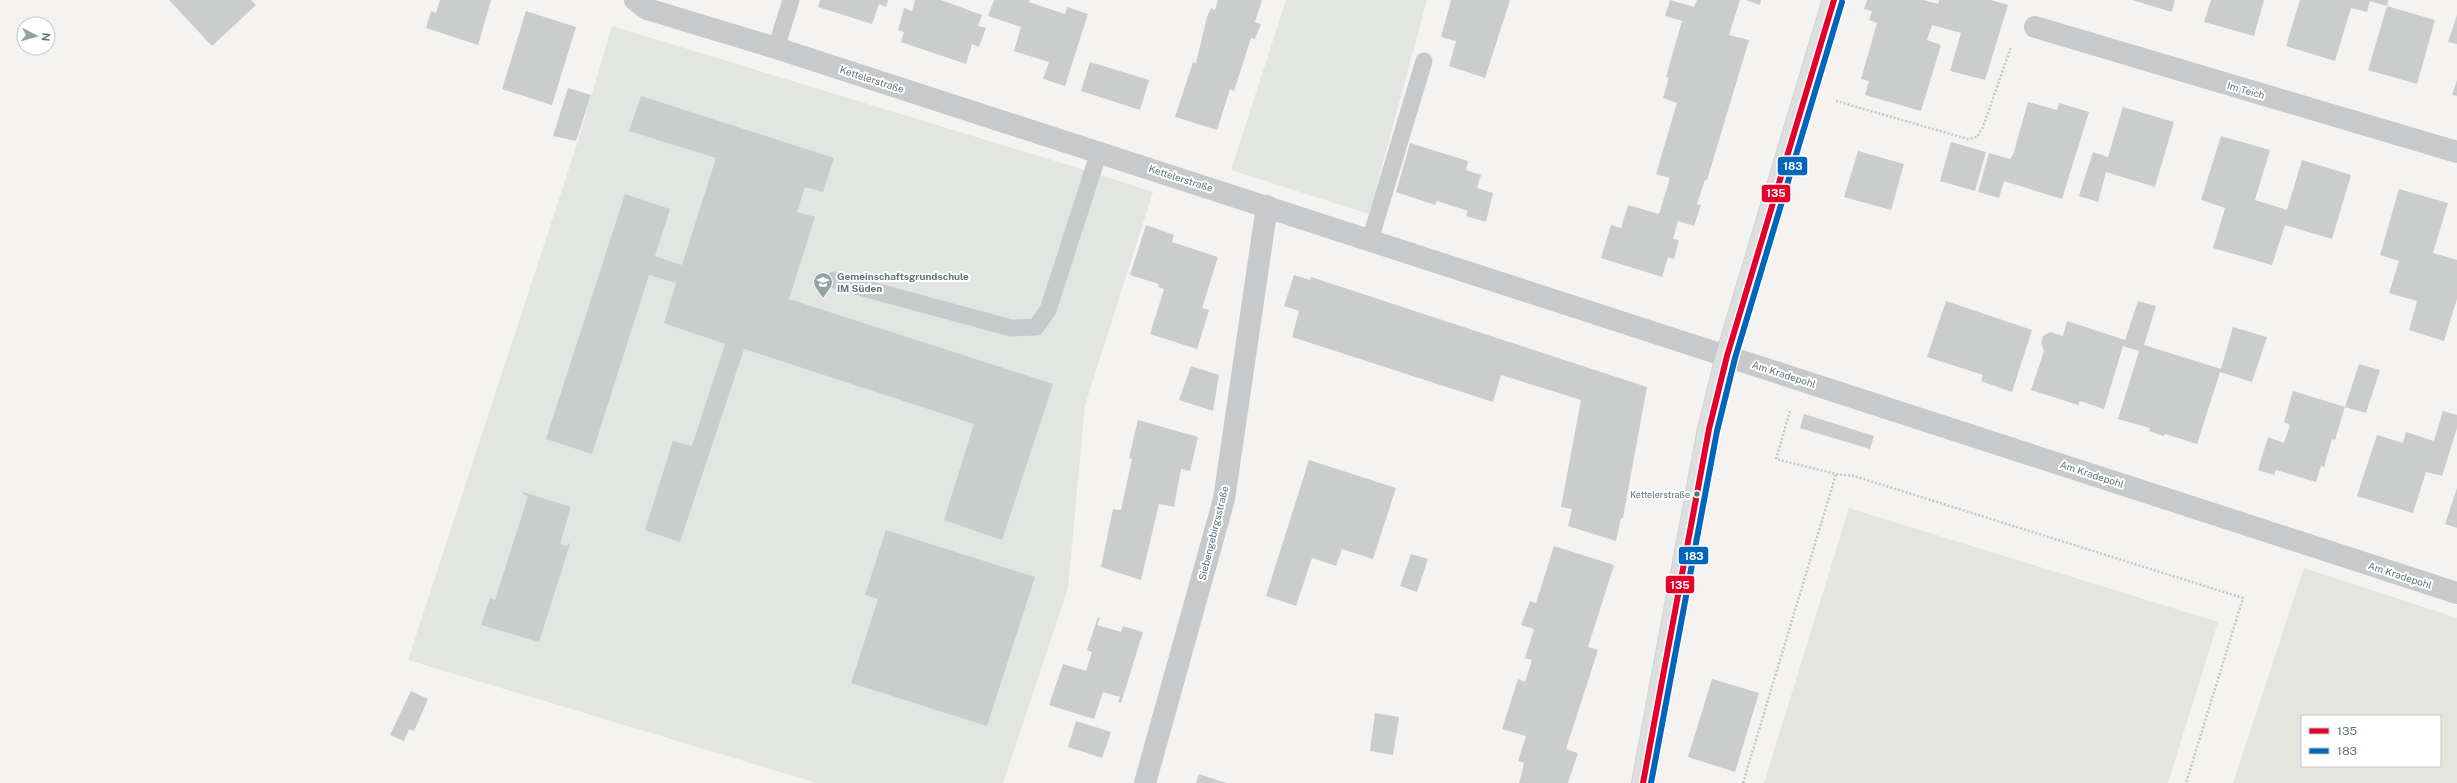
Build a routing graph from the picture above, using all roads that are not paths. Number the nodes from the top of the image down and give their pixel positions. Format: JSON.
{"nodes":[{"id":1,"x":635,"y":0,"type":"edge"},
{"id":2,"x":791,"y":0,"type":"edge"},
{"id":3,"x":1834,"y":0,"type":"edge"},
{"id":4,"x":2035,"y":27,"type":"road end"},
{"id":5,"x":776,"y":48,"type":"junction"},
{"id":6,"x":1424,"y":61,"type":"dead end"},
{"id":7,"x":1099,"y":152,"type":"junction"},
{"id":8,"x":2457,"y":152,"type":"edge"},
{"id":9,"x":1267,"y":206,"type":"junction"},
{"id":10,"x":1370,"y":240,"type":"junction"},
{"id":11,"x":834,"y":280,"type":"dead end"},
{"id":12,"x":1727,"y":356,"type":"junction"},
{"id":13,"x":2457,"y":593,"type":"edge"},
{"id":14,"x":1145,"y":783,"type":"edge"},
{"id":15,"x":1643,"y":783,"type":"edge"}],
"edges":[{"from":1,"to":5,"type":"street","name":"Kettelerstraße"},
{"from":2,"to":5,"type":"lane"},
{"from":3,"to":12,"type":"street"},
{"from":4,"to":8,"type":"street","name":"Im Teich"},
{"from":5,"to":7,"type":"street","name":"Kettelerstraße"},
{"from":6,"to":10,"type":"lane"},
{"from":7,"to":9,"type":"street","name":"Kettelerstraße"},
{"from":7,"to":11,"type":"lane"},
{"from":9,"to":10,"type":"street","name":"Kettelerstraße"},
{"from":9,"to":14,"type":"street","name":"Siebengebirgsstraße"},
{"from":10,"to":12,"type":"street","name":"Kettelerstraße"},
{"from":12,"to":13,"type":"street","name":"Am Kradepohl"},
{"from":12,"to":15,"type":"street"}]}
